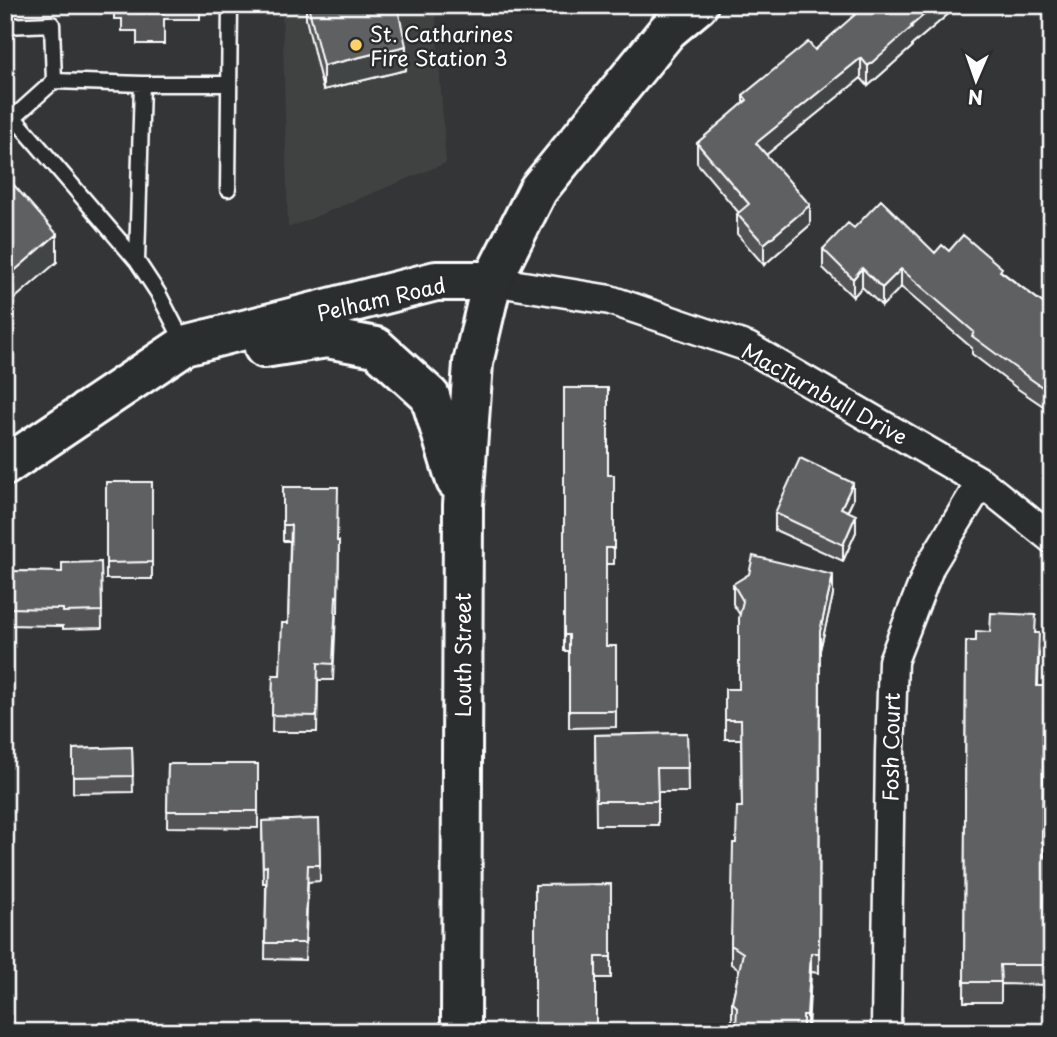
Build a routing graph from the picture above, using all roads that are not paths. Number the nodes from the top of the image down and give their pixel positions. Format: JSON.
{"nodes":[{"id":1,"x":229,"y":5,"type":"edge"},
{"id":2,"x":698,"y":5,"type":"edge"},
{"id":3,"x":5,"y":26,"type":"edge"},
{"id":4,"x":54,"y":81,"type":"junction"},
{"id":5,"x":142,"y":84,"type":"junction"},
{"id":6,"x":229,"y":84,"type":"junction"},
{"id":7,"x":10,"y":112,"type":"edge"},
{"id":8,"x":228,"y":189,"type":"dead end"},
{"id":9,"x":137,"y":261,"type":"junction"},
{"id":10,"x":492,"y":281,"type":"junction"},
{"id":11,"x":185,"y":345,"type":"junction"},
{"id":12,"x":5,"y":466,"type":"edge"},
{"id":13,"x":981,"y":482,"type":"junction"},
{"id":14,"x":463,"y":505,"type":"junction"},
{"id":15,"x":1052,"y":539,"type":"edge"},
{"id":16,"x":461,"y":1032,"type":"edge"},
{"id":17,"x":888,"y":1032,"type":"edge"}],
"edges":[{"from":1,"to":6,"type":"lane"},
{"from":2,"to":10,"type":"main road"},
{"from":3,"to":4,"type":"lane"},
{"from":4,"to":5,"type":"lane"},
{"from":4,"to":7,"type":"lane"},
{"from":5,"to":6,"type":"lane"},
{"from":5,"to":9,"type":"lane"},
{"from":6,"to":8,"type":"lane"},
{"from":7,"to":9,"type":"lane"},
{"from":9,"to":11,"type":"lane"},
{"from":10,"to":11,"type":"main road","name":"Pelham Road"},
{"from":10,"to":13,"type":"street","name":"MacTurnbull Drive"},
{"from":10,"to":14,"type":"main road","name":"Louth Street"},
{"from":11,"to":12,"type":"main road","name":"Pelham Road"},
{"from":11,"to":14,"type":"main road"},
{"from":13,"to":15,"type":"street","name":"MacTurnbull Drive"},
{"from":13,"to":17,"type":"street","name":"Fosh Court"},
{"from":14,"to":16,"type":"main road","name":"Louth Street"}]}
